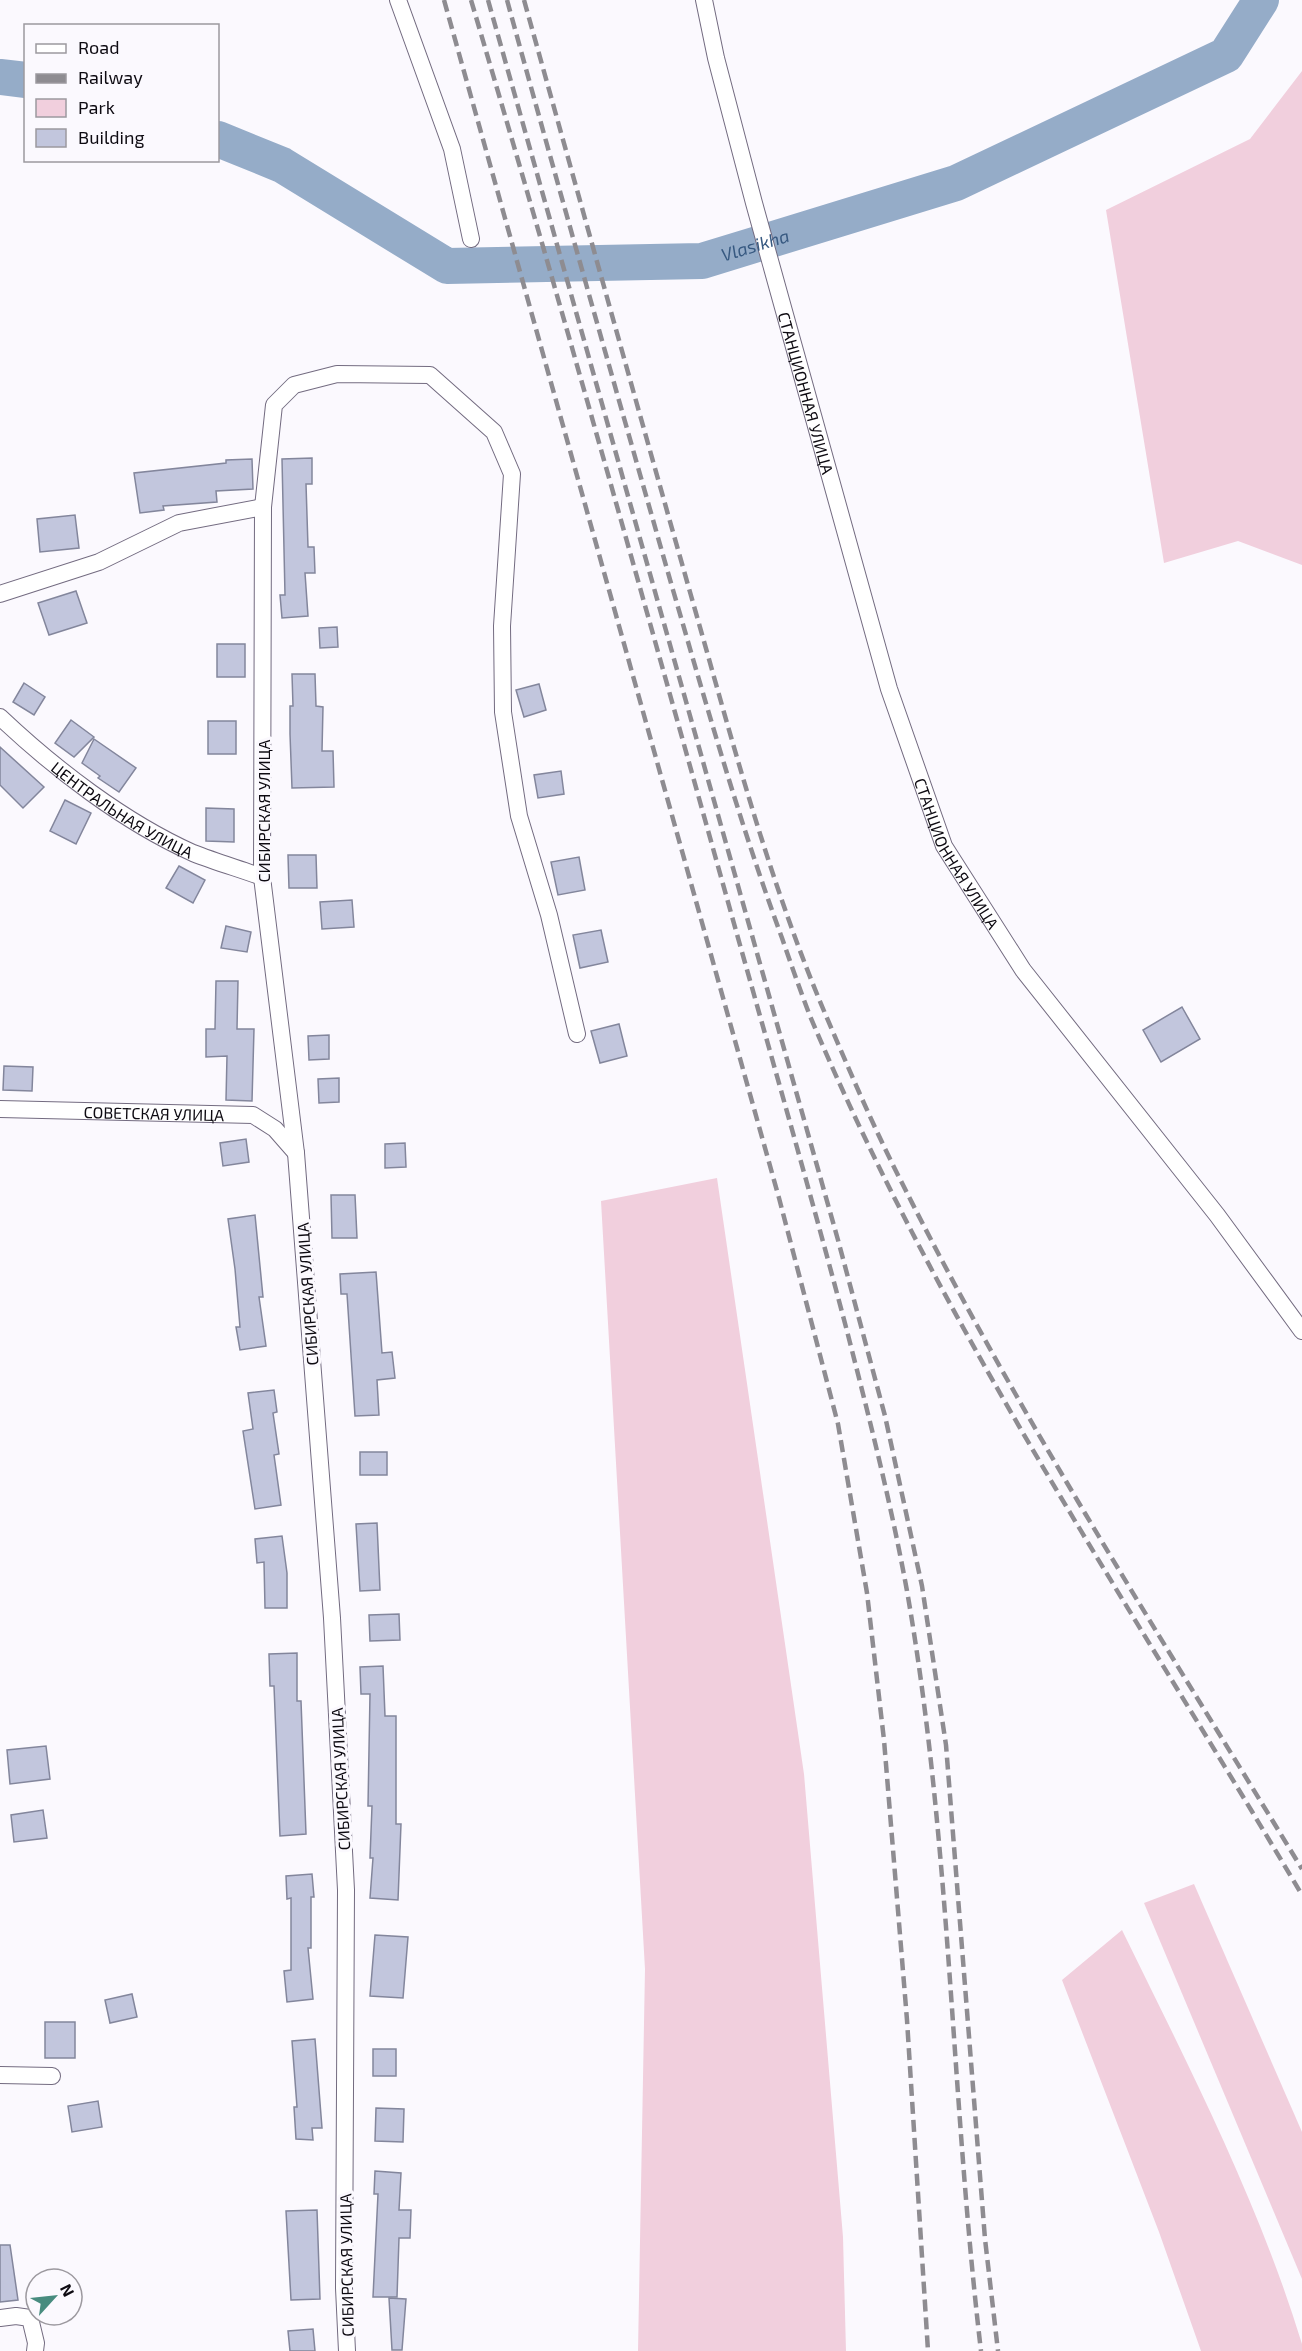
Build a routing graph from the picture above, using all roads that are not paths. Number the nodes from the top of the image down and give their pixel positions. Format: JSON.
{"nodes":[{"id":1,"x":398,"y":0,"type":"edge"},
{"id":2,"x":704,"y":0,"type":"edge"},
{"id":3,"x":471,"y":240,"type":"dead end"},
{"id":4,"x":263,"y":507,"type":"junction"},
{"id":5,"x":0,"y":594,"type":"edge"},
{"id":6,"x":0,"y":717,"type":"edge"},
{"id":7,"x":262,"y":877,"type":"junction"},
{"id":8,"x":577,"y":1034,"type":"dead end"},
{"id":9,"x":0,"y":1109,"type":"edge"},
{"id":10,"x":296,"y":1153,"type":"junction"},
{"id":11,"x":1302,"y":1331,"type":"edge"},
{"id":12,"x":0,"y":2075,"type":"edge"},
{"id":13,"x":52,"y":2076,"type":"dead end"},
{"id":14,"x":0,"y":2319,"type":"edge"},
{"id":15,"x":35,"y":2351,"type":"edge"},
{"id":16,"x":347,"y":2351,"type":"edge"}],
"edges":[{"from":1,"to":3,"type":"street"},
{"from":2,"to":11,"type":"street","name":"СТАНЦИОННАЯ УЛИЦА"},
{"from":4,"to":5,"type":"street"},
{"from":4,"to":7,"type":"street","name":"СИБИРСКАЯ УЛИЦА"},
{"from":4,"to":8,"type":"street","name":"СИБИРСКАЯ УЛИЦА"},
{"from":6,"to":7,"type":"street","name":"ЦЕНТРАЛЬНАЯ УЛИЦА"},
{"from":7,"to":10,"type":"street","name":"СИБИРСКАЯ УЛИЦА"},
{"from":9,"to":10,"type":"street","name":"СОВЕТСКАЯ УЛИЦА"},
{"from":10,"to":16,"type":"street","name":"СИБИРСКАЯ УЛИЦА"},
{"from":12,"to":13,"type":"street"},
{"from":14,"to":15,"type":"street"}]}
